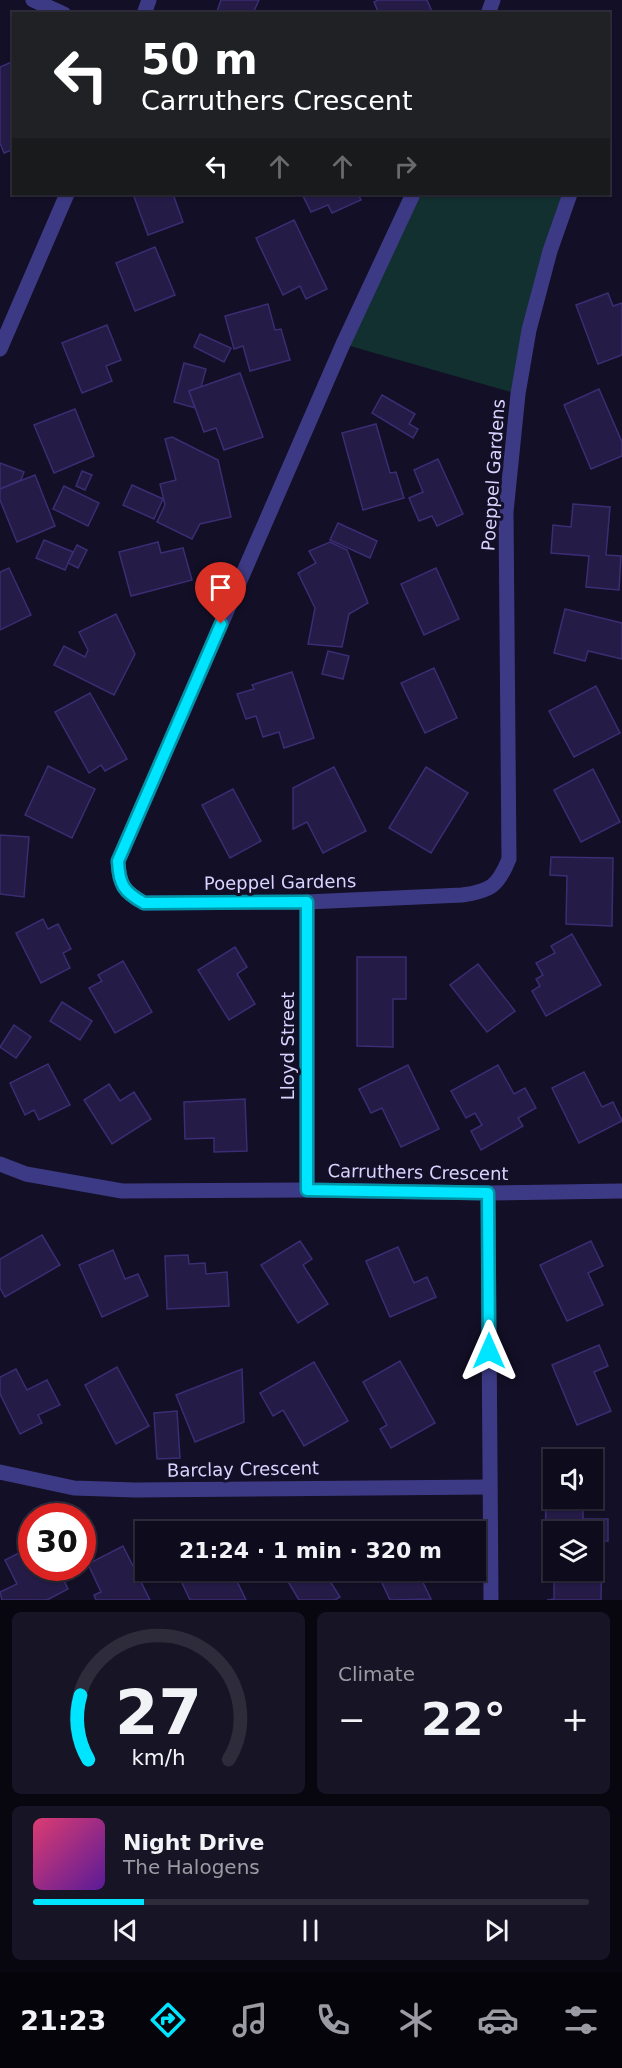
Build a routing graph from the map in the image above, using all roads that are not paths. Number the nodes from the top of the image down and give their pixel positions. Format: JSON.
{"nodes":[{"id":1,"x":33,"y":0,"type":"edge"},
{"id":2,"x":60,"y":12,"type":"edge"},
{"id":3,"x":67,"y":195,"type":"edge"},
{"id":4,"x":413,"y":195,"type":"edge"},
{"id":5,"x":570,"y":195,"type":"edge"},
{"id":6,"x":4,"y":330,"type":"edge"},
{"id":7,"x":0,"y":349,"type":"edge"},
{"id":8,"x":307,"y":902,"type":"junction"},
{"id":9,"x":0,"y":1164,"type":"edge"},
{"id":10,"x":307,"y":1190,"type":"junction"},
{"id":11,"x":622,"y":1191,"type":"edge"},
{"id":12,"x":488,"y":1193,"type":"junction"},
{"id":13,"x":0,"y":1472,"type":"edge"},
{"id":14,"x":489,"y":1486,"type":"junction"},
{"id":15,"x":492,"y":1600,"type":"edge"}],
"edges":[{"from":1,"to":2,"type":"street"},
{"from":3,"to":6,"type":"street"},
{"from":4,"to":8,"type":"street","name":"Poeppel Gardens"},
{"from":5,"to":8,"type":"street","name":"Poeppel Gardens"},
{"from":6,"to":7,"type":"street"},
{"from":8,"to":10,"type":"street","name":"Lloyd Street"},
{"from":9,"to":10,"type":"street","name":"Carruthers Crescent"},
{"from":10,"to":12,"type":"street","name":"Carruthers Crescent"},
{"from":11,"to":12,"type":"street","name":"Carruthers Crescent"},
{"from":12,"to":14,"type":"street"},
{"from":13,"to":14,"type":"street","name":"Barclay Crescent"},
{"from":14,"to":15,"type":"street"}]}
